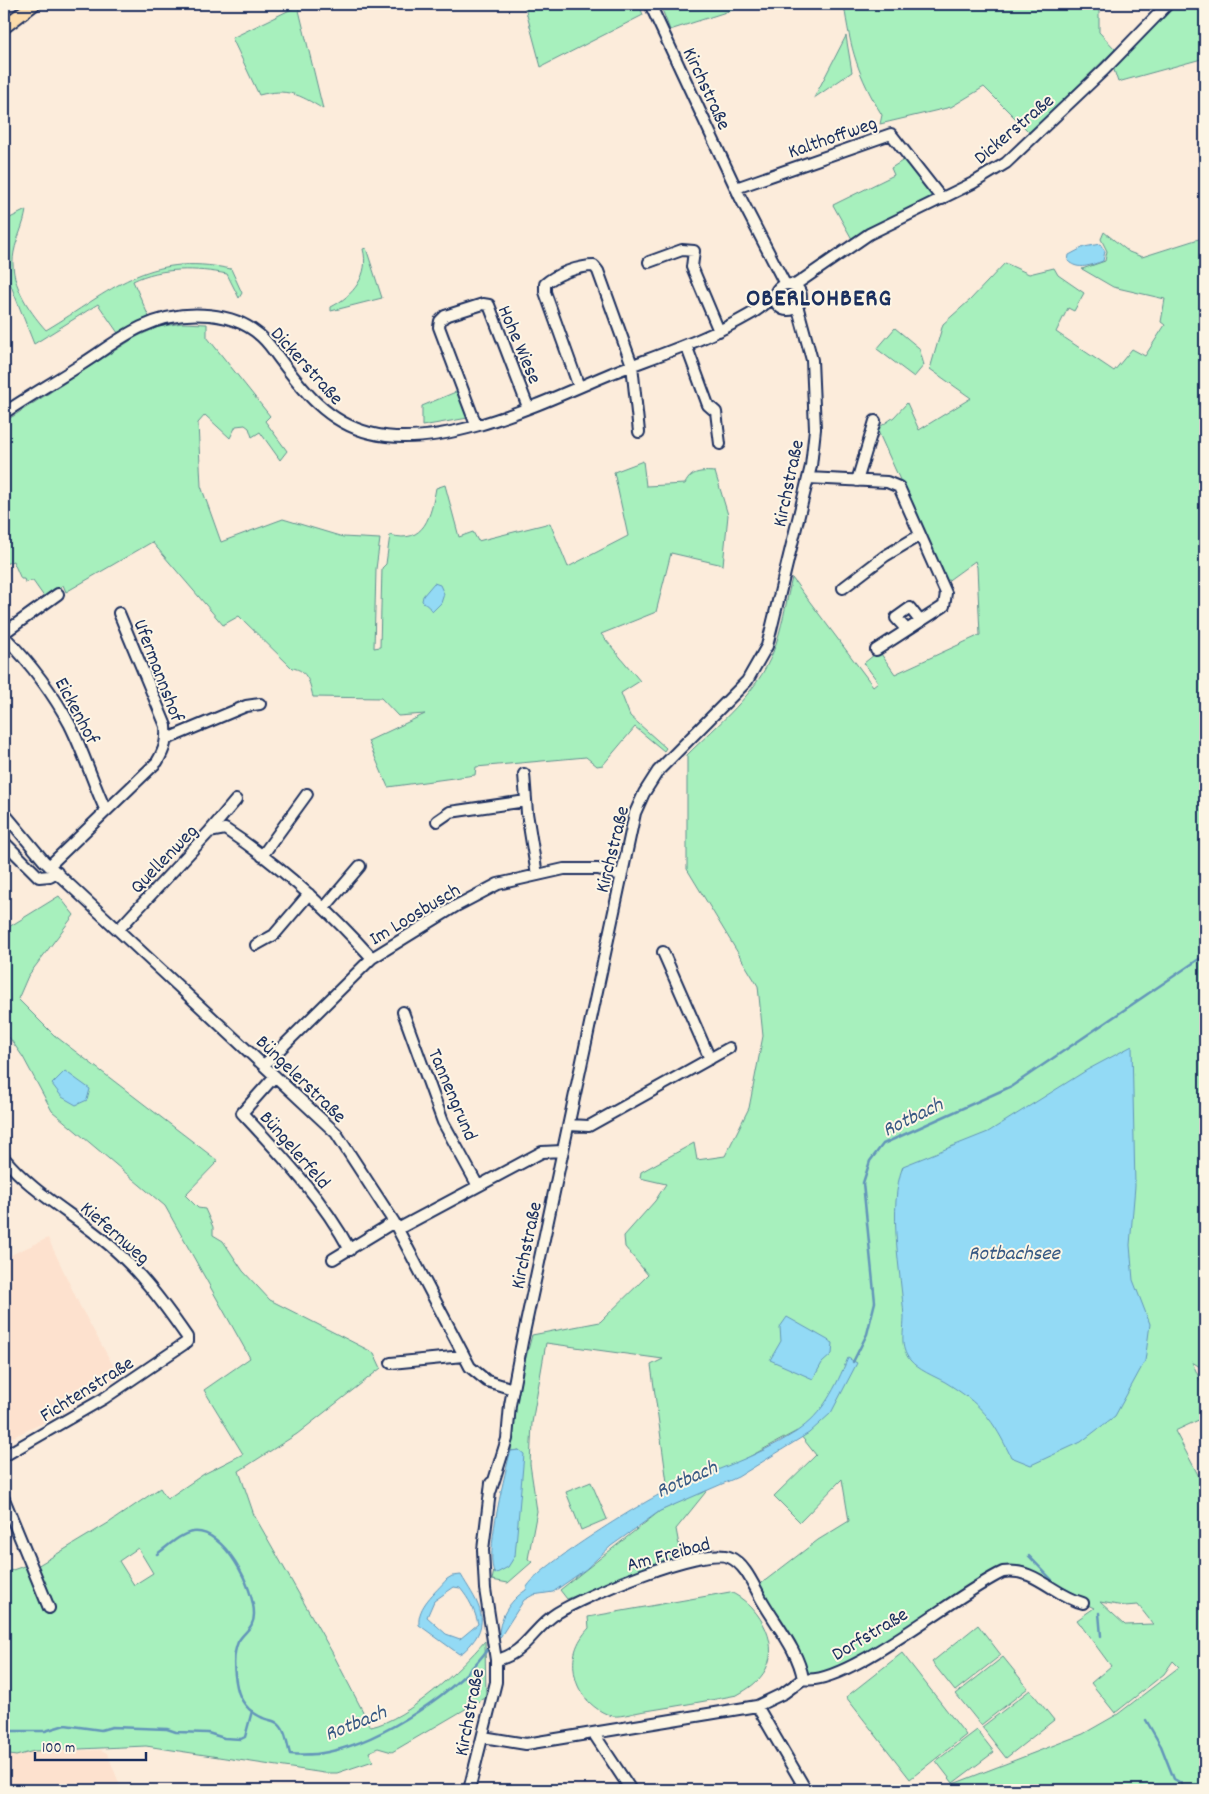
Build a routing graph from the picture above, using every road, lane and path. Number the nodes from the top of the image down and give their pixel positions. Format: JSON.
{"nodes":[{"id":1,"x":34,"y":4,"type":"edge"},
{"id":2,"x":650,"y":4,"type":"edge"},
{"id":3,"x":1168,"y":4,"type":"edge"},
{"id":4,"x":4,"y":27,"type":"edge"},
{"id":5,"x":736,"y":188,"type":"junction"},
{"id":6,"x":942,"y":199,"type":"junction"},
{"id":7,"x":649,"y":262,"type":"dead end"},
{"id":8,"x":787,"y":296,"type":"junction"},
{"id":9,"x":719,"y":330,"type":"junction"},
{"id":10,"x":686,"y":345,"type":"junction"},
{"id":11,"x":632,"y":365,"type":"junction"},
{"id":12,"x":579,"y":387,"type":"junction"},
{"id":13,"x":528,"y":407,"type":"junction"},
{"id":14,"x":5,"y":409,"type":"edge"},
{"id":15,"x":875,"y":421,"type":"dead end"},
{"id":16,"x":476,"y":425,"type":"junction"},
{"id":17,"x":639,"y":432,"type":"dead end"},
{"id":18,"x":720,"y":444,"type":"dead end"},
{"id":19,"x":808,"y":478,"type":"junction"},
{"id":20,"x":857,"y":481,"type":"junction"},
{"id":21,"x":920,"y":536,"type":"junction"},
{"id":22,"x":843,"y":588,"type":"dead end"},
{"id":23,"x":58,"y":594,"type":"dead end"},
{"id":24,"x":119,"y":613,"type":"dead end"},
{"id":25,"x":920,"y":621,"type":"junction"},
{"id":26,"x":906,"y":630,"type":"junction"},
{"id":27,"x":4,"y":634,"type":"edge"},
{"id":28,"x":876,"y":650,"type":"dead end"},
{"id":29,"x":260,"y":704,"type":"dead end"},
{"id":30,"x":167,"y":739,"type":"junction"},
{"id":31,"x":524,"y":774,"type":"dead end"},
{"id":32,"x":306,"y":794,"type":"dead end"},
{"id":33,"x":236,"y":800,"type":"dead end"},
{"id":34,"x":526,"y":801,"type":"junction"},
{"id":35,"x":106,"y":811,"type":"junction"},
{"id":36,"x":4,"y":813,"type":"edge"},
{"id":37,"x":437,"y":821,"type":"dead end"},
{"id":38,"x":210,"y":832,"type":"junction"},
{"id":39,"x":4,"y":842,"type":"edge"},
{"id":40,"x":262,"y":856,"type":"junction"},
{"id":41,"x":360,"y":866,"type":"dead end"},
{"id":42,"x":53,"y":869,"type":"junction"},
{"id":43,"x":537,"y":875,"type":"junction"},
{"id":44,"x":621,"y":875,"type":"junction"},
{"id":45,"x":309,"y":894,"type":"junction"},
{"id":46,"x":325,"y":908,"type":"junction"},
{"id":47,"x":119,"y":929,"type":"junction"},
{"id":48,"x":256,"y":946,"type":"dead end"},
{"id":49,"x":663,"y":952,"type":"dead end"},
{"id":50,"x":372,"y":958,"type":"junction"},
{"id":51,"x":403,"y":1012,"type":"dead end"},
{"id":52,"x":729,"y":1048,"type":"dead end"},
{"id":53,"x":710,"y":1059,"type":"junction"},
{"id":54,"x":264,"y":1066,"type":"junction"},
{"id":55,"x":275,"y":1076,"type":"junction"},
{"id":56,"x":569,"y":1125,"type":"junction"},
{"id":57,"x":562,"y":1152,"type":"junction"},
{"id":58,"x":4,"y":1158,"type":"edge"},
{"id":59,"x":478,"y":1186,"type":"junction"},
{"id":60,"x":396,"y":1226,"type":"junction"},
{"id":61,"x":350,"y":1250,"type":"junction"},
{"id":62,"x":334,"y":1259,"type":"dead end"},
{"id":63,"x":184,"y":1346,"type":"joint"},
{"id":64,"x":463,"y":1356,"type":"junction"},
{"id":65,"x":391,"y":1363,"type":"dead end"},
{"id":66,"x":513,"y":1389,"type":"junction"},
{"id":67,"x":4,"y":1456,"type":"edge"},
{"id":68,"x":4,"y":1499,"type":"edge"},
{"id":69,"x":1083,"y":1603,"type":"dead end"},
{"id":70,"x":49,"y":1608,"type":"dead end"},
{"id":71,"x":495,"y":1655,"type":"junction"},
{"id":72,"x":803,"y":1680,"type":"junction"},
{"id":73,"x":757,"y":1706,"type":"junction"},
{"id":74,"x":594,"y":1734,"type":"junction"},
{"id":75,"x":483,"y":1737,"type":"junction"},
{"id":76,"x":469,"y":1790,"type":"edge"},
{"id":77,"x":631,"y":1790,"type":"edge"},
{"id":78,"x":806,"y":1790,"type":"edge"}],
"edges":[{"from":1,"to":4,"type":"main road"},
{"from":2,"to":5,"type":"street","name":"Kirchstraße"},
{"from":3,"to":6,"type":"street","name":"Dickerstraße"},
{"from":5,"to":6,"type":"street","name":"Kalthoffweg"},
{"from":5,"to":8,"type":"street","name":"Kirchstraße"},
{"from":6,"to":8,"type":"street","name":"Dickerstraße"},
{"from":7,"to":9,"type":"street"},
{"from":8,"to":9,"type":"street","name":"Dickerstraße"},
{"from":8,"to":19,"type":"street","name":"Kirchstraße"},
{"from":9,"to":10,"type":"street","name":"Dickerstraße"},
{"from":10,"to":11,"type":"street","name":"Dickerstraße"},
{"from":10,"to":18,"type":"street"},
{"from":11,"to":12,"type":"street","name":"Dickerstraße"},
{"from":11,"to":12,"type":"street"},
{"from":11,"to":17,"type":"street"},
{"from":12,"to":13,"type":"street","name":"Dickerstraße"},
{"from":13,"to":16,"type":"street","name":"Dickerstraße"},
{"from":13,"to":16,"type":"street","name":"Hohe Wiese"},
{"from":14,"to":16,"type":"street","name":"Dickerstraße"},
{"from":15,"to":20,"type":"street"},
{"from":19,"to":20,"type":"street"},
{"from":19,"to":44,"type":"street","name":"Kirchstraße"},
{"from":20,"to":21,"type":"street"},
{"from":21,"to":22,"type":"street"},
{"from":21,"to":25,"type":"street"},
{"from":23,"to":27,"type":"street","name":"Eickenhof"},
{"from":24,"to":30,"type":"street","name":"Ufermannshof"},
{"from":25,"to":26,"type":"street"},
{"from":25,"to":26,"type":"street"},
{"from":26,"to":28,"type":"street"},
{"from":27,"to":35,"type":"street","name":"Eickenhof"},
{"from":29,"to":30,"type":"street"},
{"from":30,"to":35,"type":"street"},
{"from":31,"to":34,"type":"street"},
{"from":32,"to":40,"type":"street"},
{"from":33,"to":38,"type":"street"},
{"from":34,"to":37,"type":"street"},
{"from":34,"to":43,"type":"street"},
{"from":35,"to":42,"type":"street"},
{"from":36,"to":42,"type":"street","name":"Büngelerstraße"},
{"from":38,"to":40,"type":"street","name":"Quellenweg"},
{"from":38,"to":47,"type":"street","name":"Quellenweg"},
{"from":39,"to":42,"type":"street"},
{"from":40,"to":45,"type":"street","name":"Quellenweg"},
{"from":41,"to":46,"type":"street"},
{"from":42,"to":47,"type":"street","name":"Büngelerstraße"},
{"from":43,"to":44,"type":"street","name":"Im Loosbusch"},
{"from":43,"to":50,"type":"street","name":"Im Loosbusch"},
{"from":44,"to":56,"type":"street","name":"Kirchstraße"},
{"from":45,"to":46,"type":"street","name":"Quellenweg"},
{"from":45,"to":48,"type":"street"},
{"from":46,"to":50,"type":"street","name":"Quellenweg"},
{"from":47,"to":54,"type":"street","name":"Büngelerstraße"},
{"from":49,"to":53,"type":"street"},
{"from":50,"to":54,"type":"street","name":"Im Loosbusch"},
{"from":51,"to":59,"type":"street","name":"Tannengrund"},
{"from":52,"to":53,"type":"street"},
{"from":53,"to":56,"type":"street"},
{"from":54,"to":55,"type":"street","name":"Büngelerstraße"},
{"from":55,"to":60,"type":"street","name":"Büngelerstraße"},
{"from":55,"to":61,"type":"street","name":"Büngelerfeld"},
{"from":56,"to":57,"type":"street","name":"Kirchstraße"},
{"from":57,"to":59,"type":"street"},
{"from":57,"to":66,"type":"street","name":"Kirchstraße"},
{"from":58,"to":63,"type":"street","name":"Kiefernweg"},
{"from":59,"to":60,"type":"street"},
{"from":60,"to":61,"type":"street"},
{"from":60,"to":64,"type":"street","name":"Büngelerstraße"},
{"from":61,"to":62,"type":"street"},
{"from":63,"to":67,"type":"street","name":"Fichtenstraße"},
{"from":64,"to":65,"type":"street"},
{"from":64,"to":66,"type":"street","name":"Büngelerstraße"},
{"from":66,"to":71,"type":"street","name":"Kirchstraße"},
{"from":68,"to":70,"type":"street"},
{"from":69,"to":72,"type":"street","name":"Dorfstraße"},
{"from":71,"to":72,"type":"street","name":"Am Freibad"},
{"from":71,"to":75,"type":"street","name":"Kirchstraße"},
{"from":72,"to":73,"type":"street","name":"Dorfstraße"},
{"from":73,"to":74,"type":"street","name":"Dorfstraße"},
{"from":73,"to":78,"type":"street"},
{"from":74,"to":75,"type":"street","name":"Dorfstraße"},
{"from":74,"to":77,"type":"street"},
{"from":75,"to":76,"type":"street","name":"Kirchstraße"}]}
